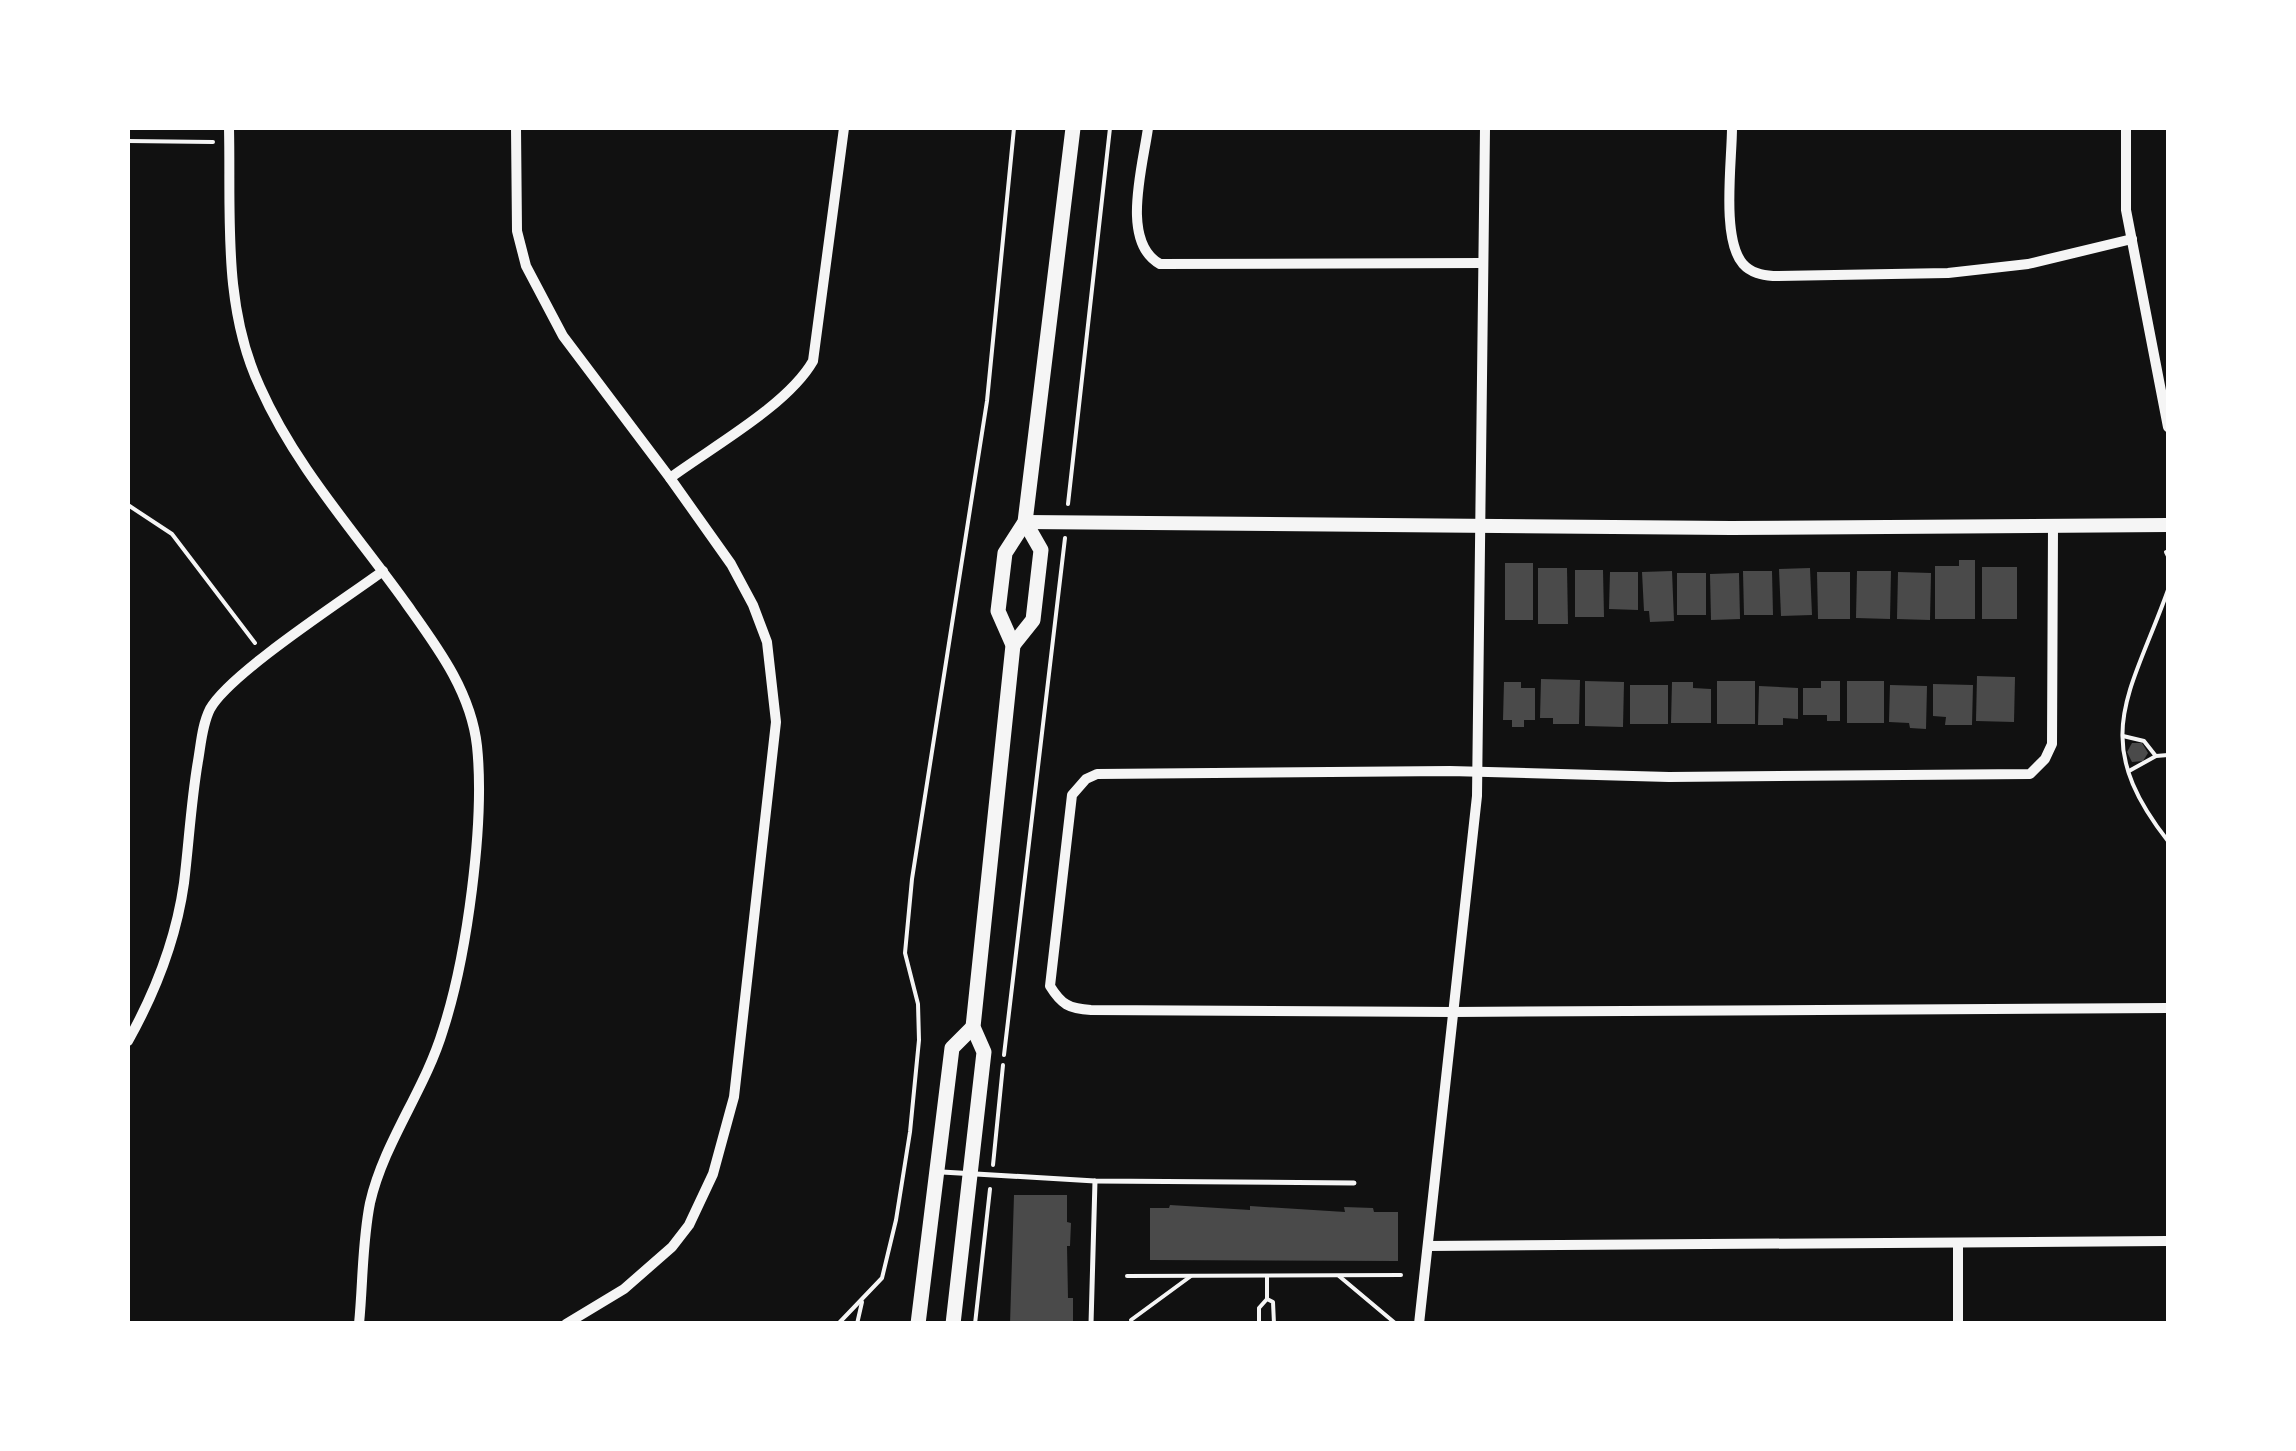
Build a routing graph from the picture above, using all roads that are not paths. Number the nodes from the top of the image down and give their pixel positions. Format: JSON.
{"nodes":[{"id":1,"x":229,"y":128,"type":"edge"},
{"id":2,"x":516,"y":128,"type":"edge"},
{"id":3,"x":844,"y":128,"type":"edge"},
{"id":4,"x":1073,"y":128,"type":"edge"},
{"id":5,"x":1148,"y":128,"type":"edge"},
{"id":6,"x":1485,"y":128,"type":"edge"},
{"id":7,"x":1732,"y":128,"type":"edge"},
{"id":8,"x":2126,"y":128,"type":"edge"},
{"id":9,"x":2132,"y":239,"type":"junction"},
{"id":10,"x":1484,"y":264,"type":"junction"},
{"id":11,"x":2168,"y":427,"type":"edge"},
{"id":12,"x":670,"y":478,"type":"junction"},
{"id":13,"x":1025,"y":522,"type":"junction"},
{"id":14,"x":1482,"y":524,"type":"junction"},
{"id":15,"x":2168,"y":525,"type":"edge"},
{"id":16,"x":2054,"y":526,"type":"junction"},
{"id":17,"x":384,"y":571,"type":"junction"},
{"id":18,"x":1013,"y":645,"type":"junction"},
{"id":19,"x":1478,"y":772,"type":"junction"},
{"id":20,"x":2168,"y":1008,"type":"edge"},
{"id":21,"x":1453,"y":1012,"type":"junction"},
{"id":22,"x":973,"y":1027,"type":"junction"},
{"id":23,"x":128,"y":1040,"type":"edge"},
{"id":24,"x":938,"y":1172,"type":"junction"},
{"id":25,"x":969,"y":1173,"type":"junction"},
{"id":26,"x":1096,"y":1181,"type":"junction"},
{"id":27,"x":1354,"y":1183,"type":"dead end"},
{"id":28,"x":2168,"y":1241,"type":"edge"},
{"id":29,"x":1958,"y":1244,"type":"junction"},
{"id":30,"x":1428,"y":1246,"type":"junction"},
{"id":31,"x":359,"y":1324,"type":"edge"},
{"id":32,"x":566,"y":1324,"type":"edge"},
{"id":33,"x":918,"y":1324,"type":"edge"},
{"id":34,"x":952,"y":1324,"type":"edge"},
{"id":35,"x":1090,"y":1324,"type":"edge"},
{"id":36,"x":1419,"y":1324,"type":"edge"},
{"id":37,"x":1958,"y":1324,"type":"edge"}],
"edges":[{"from":1,"to":17,"type":"street"},
{"from":2,"to":12,"type":"street"},
{"from":3,"to":12,"type":"street"},
{"from":4,"to":13,"type":"main road"},
{"from":5,"to":10,"type":"street"},
{"from":6,"to":10,"type":"street"},
{"from":7,"to":9,"type":"street"},
{"from":8,"to":9,"type":"street"},
{"from":9,"to":11,"type":"street"},
{"from":10,"to":14,"type":"street"},
{"from":12,"to":32,"type":"street"},
{"from":13,"to":14,"type":"street"},
{"from":13,"to":18,"type":"main road"},
{"from":13,"to":18,"type":"main road"},
{"from":14,"to":16,"type":"street"},
{"from":14,"to":19,"type":"street"},
{"from":15,"to":16,"type":"street"},
{"from":16,"to":19,"type":"street"},
{"from":17,"to":23,"type":"street"},
{"from":17,"to":31,"type":"street"},
{"from":18,"to":22,"type":"main road"},
{"from":19,"to":21,"type":"street"},
{"from":19,"to":21,"type":"street"},
{"from":20,"to":21,"type":"street"},
{"from":21,"to":30,"type":"street"},
{"from":22,"to":24,"type":"main road"},
{"from":22,"to":25,"type":"main road"},
{"from":24,"to":25,"type":"lane"},
{"from":24,"to":33,"type":"main road"},
{"from":25,"to":26,"type":"lane"},
{"from":25,"to":34,"type":"main road"},
{"from":26,"to":27,"type":"lane"},
{"from":26,"to":35,"type":"lane"},
{"from":28,"to":29,"type":"street"},
{"from":29,"to":30,"type":"street"},
{"from":29,"to":37,"type":"street"},
{"from":30,"to":36,"type":"street"}]}
